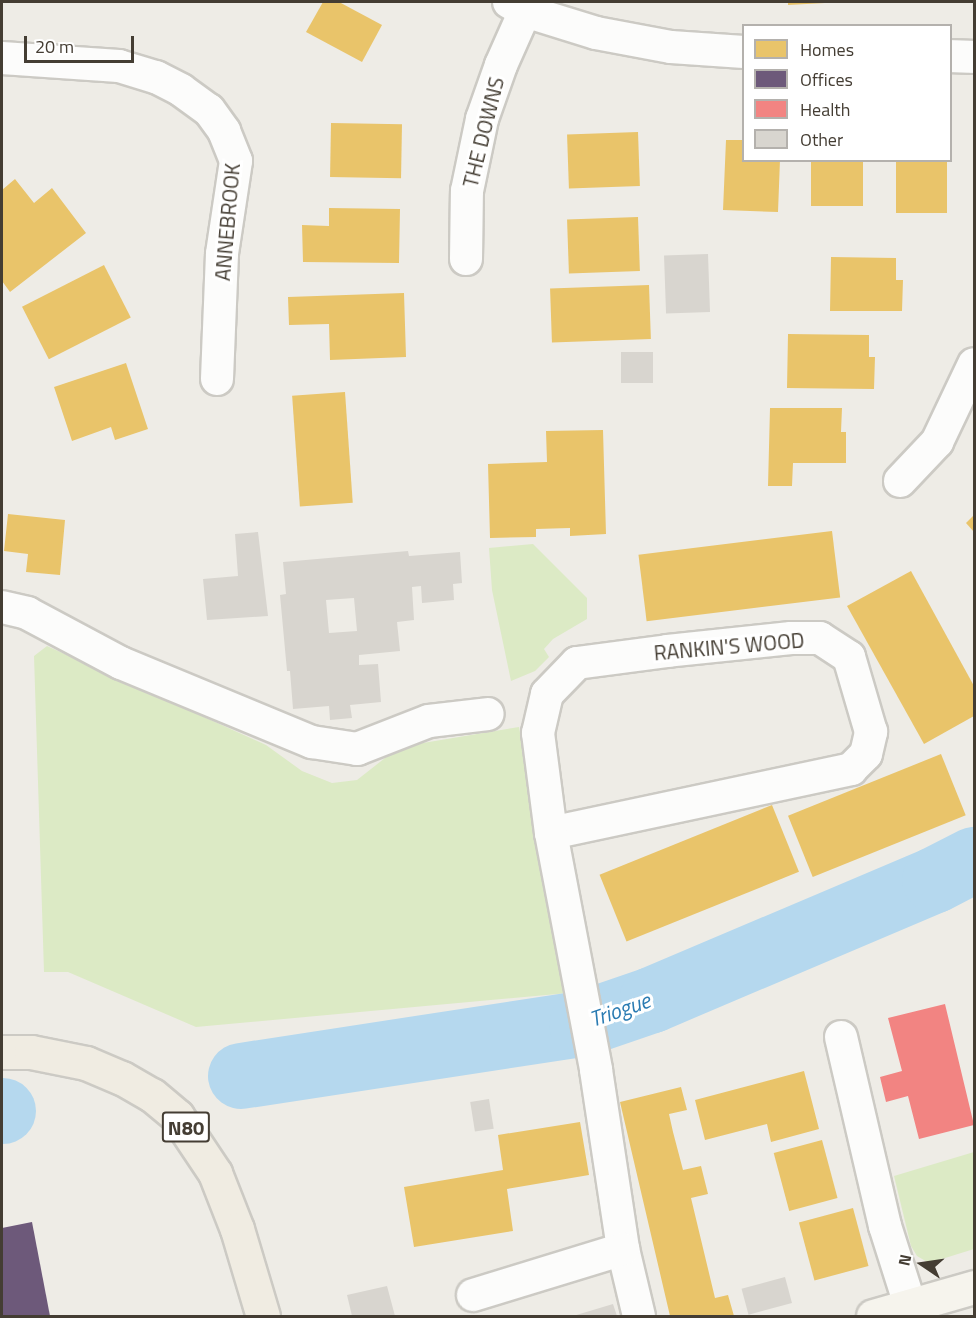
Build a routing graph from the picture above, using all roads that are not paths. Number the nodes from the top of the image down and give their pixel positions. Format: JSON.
{"nodes":[{"id":1,"x":517,"y":6,"type":"edge"},
{"id":2,"x":742,"y":52,"type":"edge"},
{"id":3,"x":952,"y":56,"type":"edge"},
{"id":4,"x":975,"y":57,"type":"edge"},
{"id":5,"x":2,"y":58,"type":"edge"},
{"id":6,"x":466,"y":259,"type":"dead end"},
{"id":7,"x":975,"y":364,"type":"edge"},
{"id":8,"x":217,"y":379,"type":"dead end"},
{"id":9,"x":900,"y":480,"type":"dead end"},
{"id":10,"x":2,"y":607,"type":"edge"},
{"id":11,"x":488,"y":714,"type":"dead end"},
{"id":12,"x":551,"y":833,"type":"junction"},
{"id":13,"x":840,"y":1038,"type":"dead end"},
{"id":14,"x":2,"y":1052,"type":"edge"},
{"id":15,"x":623,"y":1249,"type":"junction"},
{"id":16,"x":975,"y":1287,"type":"edge"},
{"id":17,"x":473,"y":1295,"type":"dead end"},
{"id":18,"x":910,"y":1305,"type":"junction"},
{"id":19,"x":264,"y":1317,"type":"edge"},
{"id":20,"x":639,"y":1317,"type":"edge"},
{"id":21,"x":873,"y":1317,"type":"edge"}],
"edges":[{"from":1,"to":2,"type":"street","name":"THE DOWNS"},
{"from":1,"to":6,"type":"street","name":"THE DOWNS"},
{"from":3,"to":4,"type":"street"},
{"from":5,"to":8,"type":"street","name":"ANNEBROOK"},
{"from":7,"to":9,"type":"street"},
{"from":10,"to":11,"type":"street"},
{"from":12,"to":12,"type":"street","name":"RANKIN'S WOOD"},
{"from":12,"to":15,"type":"street","name":"RANKIN'S WOOD"},
{"from":13,"to":18,"type":"street"},
{"from":14,"to":19,"type":"main road","number":"N80"},
{"from":15,"to":17,"type":"street"},
{"from":15,"to":20,"type":"street","name":"RANKIN'S WOOD"},
{"from":16,"to":18,"type":"main road"},
{"from":18,"to":21,"type":"main road"}]}
